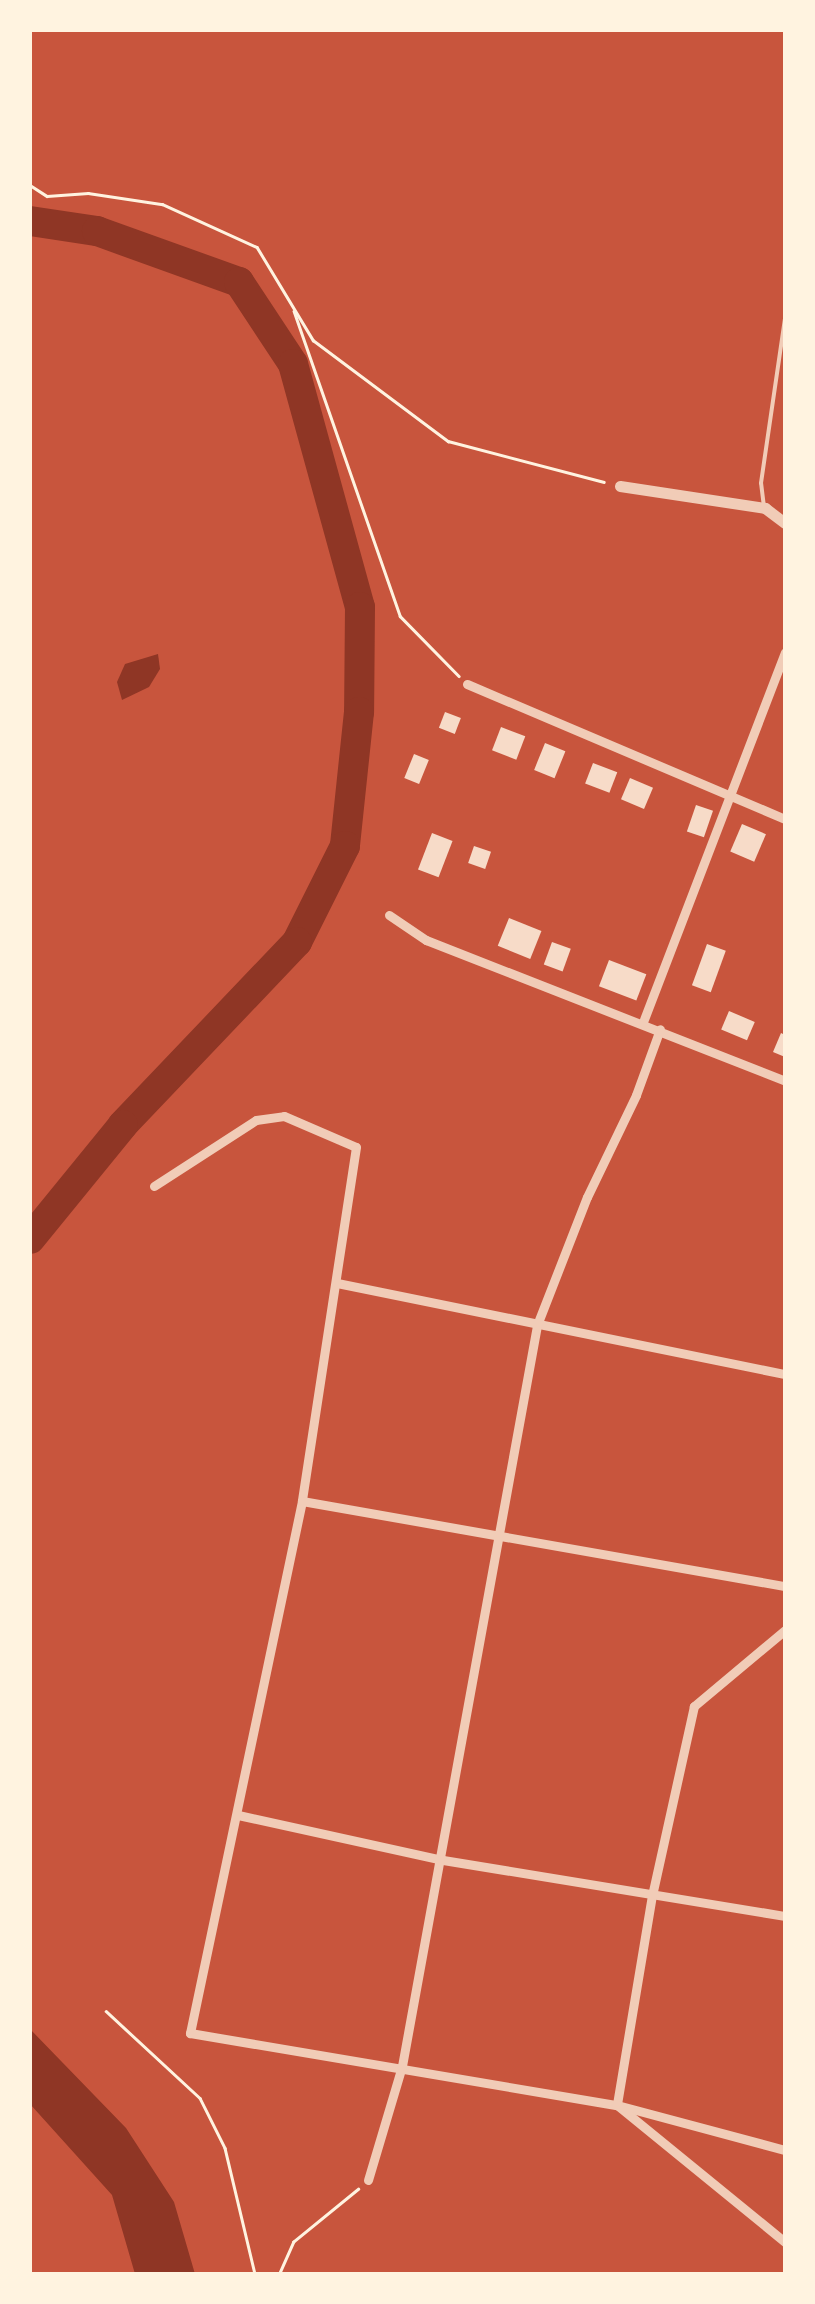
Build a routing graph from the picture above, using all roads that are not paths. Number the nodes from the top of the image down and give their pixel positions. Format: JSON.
{"nodes":[{"id":1,"x":785,"y":319,"type":"edge"},
{"id":2,"x":620,"y":486,"type":"road end"},
{"id":3,"x":764,"y":508,"type":"junction"},
{"id":4,"x":785,"y":523,"type":"edge"},
{"id":5,"x":785,"y":652,"type":"edge"},
{"id":6,"x":467,"y":684,"type":"road end"},
{"id":7,"x":729,"y":797,"type":"junction"},
{"id":8,"x":785,"y":819,"type":"edge"},
{"id":9,"x":389,"y":915,"type":"dead end"},
{"id":10,"x":643,"y":1022,"type":"junction"},
{"id":11,"x":660,"y":1030,"type":"junction"},
{"id":12,"x":785,"y":1081,"type":"edge"},
{"id":13,"x":154,"y":1186,"type":"dead end"},
{"id":14,"x":337,"y":1283,"type":"junction"},
{"id":15,"x":537,"y":1324,"type":"junction"},
{"id":16,"x":785,"y":1374,"type":"edge"},
{"id":17,"x":302,"y":1501,"type":"junction"},
{"id":18,"x":502,"y":1536,"type":"junction"},
{"id":19,"x":785,"y":1586,"type":"edge"},
{"id":20,"x":785,"y":1630,"type":"edge"},
{"id":21,"x":238,"y":1815,"type":"junction"},
{"id":22,"x":443,"y":1860,"type":"junction"},
{"id":23,"x":652,"y":1896,"type":"junction"},
{"id":24,"x":785,"y":1916,"type":"edge"},
{"id":25,"x":402,"y":2066,"type":"junction"},
{"id":26,"x":617,"y":2105,"type":"junction"},
{"id":27,"x":785,"y":2150,"type":"edge"},
{"id":28,"x":368,"y":2180,"type":"road end"},
{"id":29,"x":785,"y":2242,"type":"edge"}],
"edges":[{"from":1,"to":3,"type":"lane"},
{"from":2,"to":3,"type":"street"},
{"from":3,"to":4,"type":"street"},
{"from":5,"to":7,"type":"street"},
{"from":6,"to":7,"type":"street"},
{"from":7,"to":8,"type":"street"},
{"from":7,"to":10,"type":"street"},
{"from":9,"to":10,"type":"street"},
{"from":10,"to":11,"type":"street"},
{"from":11,"to":12,"type":"street"},
{"from":11,"to":15,"type":"street"},
{"from":13,"to":14,"type":"street"},
{"from":14,"to":15,"type":"street"},
{"from":14,"to":17,"type":"street"},
{"from":15,"to":16,"type":"street"},
{"from":15,"to":18,"type":"street"},
{"from":17,"to":18,"type":"street"},
{"from":17,"to":21,"type":"street"},
{"from":18,"to":19,"type":"street"},
{"from":18,"to":22,"type":"street"},
{"from":20,"to":23,"type":"street"},
{"from":21,"to":22,"type":"street"},
{"from":21,"to":25,"type":"street"},
{"from":22,"to":23,"type":"street"},
{"from":22,"to":25,"type":"street"},
{"from":23,"to":24,"type":"street"},
{"from":23,"to":26,"type":"street"},
{"from":25,"to":26,"type":"street"},
{"from":25,"to":28,"type":"street"},
{"from":26,"to":27,"type":"street"},
{"from":26,"to":29,"type":"street"}]}
